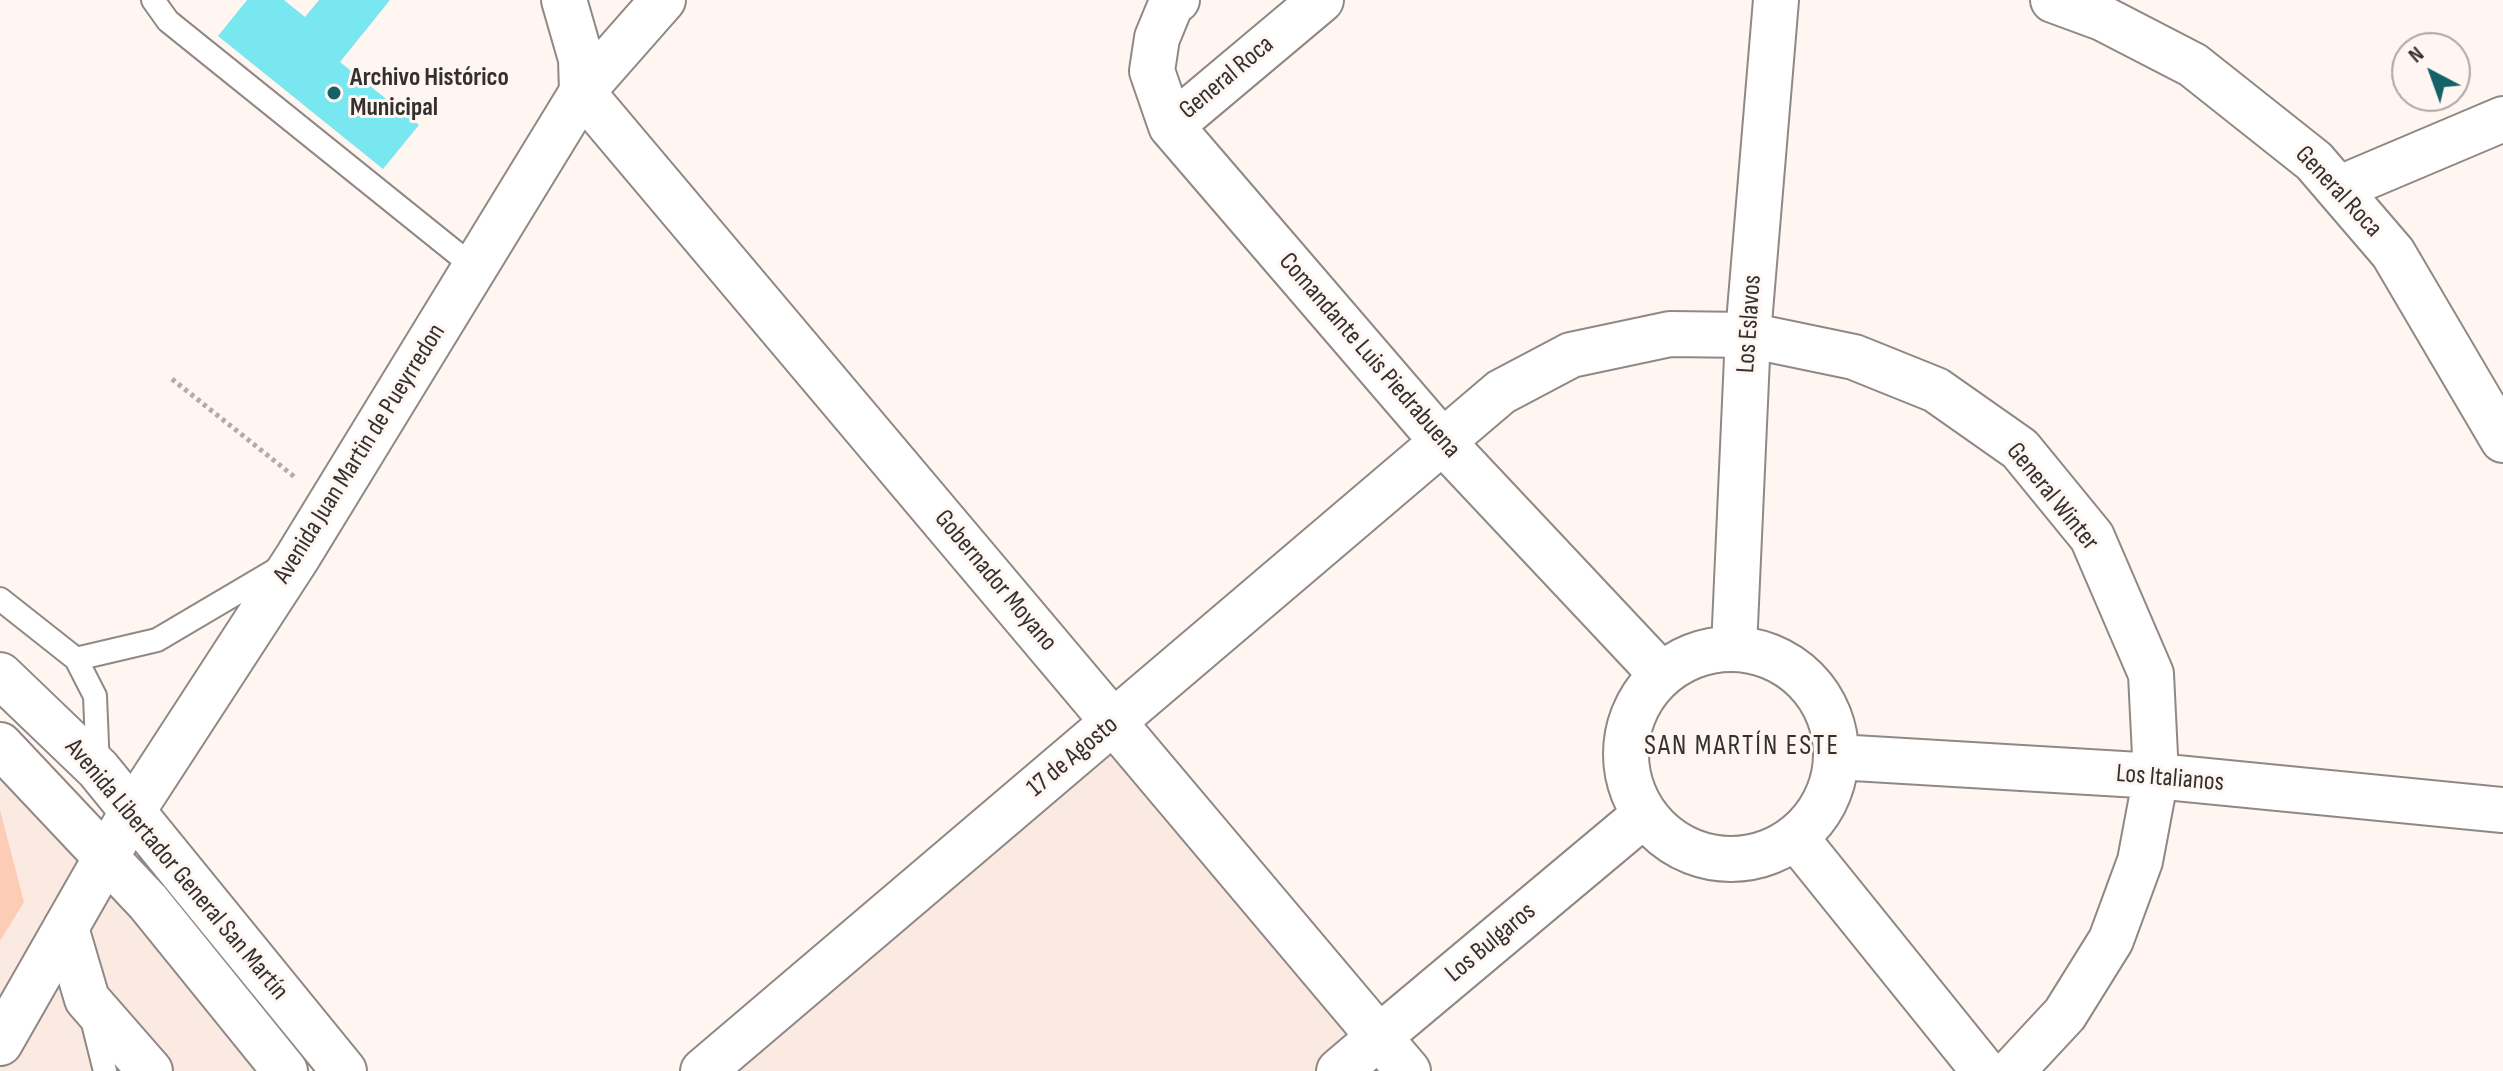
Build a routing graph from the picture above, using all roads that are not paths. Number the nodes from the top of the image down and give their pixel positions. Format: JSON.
{"nodes":[{"id":1,"x":153,"y":0,"type":"edge"},
{"id":2,"x":564,"y":0,"type":"edge"},
{"id":3,"x":1321,"y":0,"type":"edge"},
{"id":4,"x":1776,"y":0,"type":"edge"},
{"id":5,"x":2053,"y":0,"type":"edge"},
{"id":6,"x":1174,"y":2,"type":"edge"},
{"id":7,"x":650,"y":15,"type":"edge"},
{"id":8,"x":582,"y":92,"type":"junction"},
{"id":9,"x":2503,"y":119,"type":"edge"},
{"id":10,"x":1171,"y":126,"type":"junction"},
{"id":11,"x":2340,"y":188,"type":"junction"},
{"id":12,"x":475,"y":268,"type":"junction"},
{"id":13,"x":1748,"y":335,"type":"junction"},
{"id":14,"x":1441,"y":440,"type":"junction"},
{"id":15,"x":2503,"y":440,"type":"edge"},
{"id":16,"x":297,"y":558,"type":"junction"},
{"id":17,"x":0,"y":599,"type":"edge"},
{"id":18,"x":1734,"y":648,"type":"junction"},
{"id":19,"x":76,"y":659,"type":"junction"},
{"id":20,"x":1661,"y":674,"type":"junction"},
{"id":21,"x":0,"y":675,"type":"edge"},
{"id":22,"x":1114,"y":722,"type":"junction"},
{"id":23,"x":0,"y":745,"type":"edge"},
{"id":24,"x":1837,"y":757,"type":"junction"},
{"id":25,"x":98,"y":769,"type":"junction"},
{"id":26,"x":2156,"y":776,"type":"junction"},
{"id":27,"x":2503,"y":810,"type":"edge"},
{"id":28,"x":132,"y":812,"type":"junction"},
{"id":29,"x":1644,"y":815,"type":"junction"},
{"id":30,"x":1796,"y":838,"type":"junction"},
{"id":31,"x":106,"y":857,"type":"junction"},
{"id":32,"x":66,"y":928,"type":"junction"},
{"id":33,"x":87,"y":999,"type":"junction"},
{"id":34,"x":1379,"y":1037,"type":"junction"},
{"id":35,"x":0,"y":1043,"type":"edge"},
{"id":36,"x":105,"y":1071,"type":"edge"},
{"id":37,"x":150,"y":1071,"type":"edge"},
{"id":38,"x":285,"y":1071,"type":"edge"},
{"id":39,"x":344,"y":1071,"type":"edge"},
{"id":40,"x":703,"y":1071,"type":"edge"},
{"id":41,"x":1339,"y":1071,"type":"edge"},
{"id":42,"x":1408,"y":1071,"type":"edge"},
{"id":43,"x":1984,"y":1071,"type":"edge"},
{"id":44,"x":2012,"y":1071,"type":"edge"}],
"edges":[{"from":1,"to":12,"type":"lane"},
{"from":2,"to":7,"type":"main road"},
{"from":2,"to":8,"type":"main road"},
{"from":3,"to":10,"type":"main road","name":"General Roca"},
{"from":4,"to":13,"type":"main road","name":"Los Eslavos"},
{"from":5,"to":11,"type":"main road","name":"General Roca"},
{"from":6,"to":10,"type":"main road","name":"Comandante Luis Piedrabuena"},
{"from":7,"to":8,"type":"main road","name":"Avenida Juan Martin de Pueyrredon"},
{"from":8,"to":12,"type":"main road","name":"Avenida Juan Martin de Pueyrredon"},
{"from":8,"to":22,"type":"main road","name":"Gobernador Moyano"},
{"from":9,"to":11,"type":"main road"},
{"from":10,"to":14,"type":"main road","name":"Comandante Luis Piedrabuena"},
{"from":11,"to":15,"type":"main road","name":"General Roca"},
{"from":12,"to":16,"type":"main road","name":"Avenida Juan Martin de Pueyrredon"},
{"from":13,"to":14,"type":"main road","name":"General Winter"},
{"from":13,"to":18,"type":"main road","name":"Los Eslavos"},
{"from":13,"to":26,"type":"main road","name":"General Winter"},
{"from":14,"to":20,"type":"main road","name":"Comandante Luis Piedrabuena"},
{"from":14,"to":22,"type":"main road","name":"17 de Agosto"},
{"from":16,"to":19,"type":"lane"},
{"from":16,"to":28,"type":"main road","name":"Avenida Juan Martin de Pueyrredon"},
{"from":17,"to":19,"type":"lane"},
{"from":18,"to":20,"type":"main road"},
{"from":18,"to":24,"type":"main road"},
{"from":19,"to":25,"type":"lane"},
{"from":20,"to":29,"type":"main road"},
{"from":21,"to":25,"type":"main road","name":"Avenida Libertador General San Martín"},
{"from":22,"to":34,"type":"main road","name":"Gobernador Moyano"},
{"from":22,"to":40,"type":"main road","name":"17 de Agosto"},
{"from":23,"to":31,"type":"main road","name":"Avenida Libertador General San Martín"},
{"from":24,"to":26,"type":"main road","name":"Los Italianos"},
{"from":24,"to":30,"type":"main road"},
{"from":25,"to":28,"type":"main road","name":"Avenida Libertador General San Martín"},
{"from":26,"to":27,"type":"main road","name":"Los Italianos"},
{"from":26,"to":44,"type":"main road","name":"General Winter"},
{"from":28,"to":31,"type":"main road","name":"Avenida Juan Martin de Pueyrredon"},
{"from":28,"to":39,"type":"main road","name":"Avenida Libertador General San Martín"},
{"from":29,"to":30,"type":"main road"},
{"from":29,"to":34,"type":"main road","name":"Los Bulgaros"},
{"from":30,"to":43,"type":"main road"},
{"from":31,"to":32,"type":"main road","name":"Avenida Juan Martin de Pueyrredon"},
{"from":31,"to":38,"type":"main road","name":"Avenida Libertador General San Martín"},
{"from":32,"to":33,"type":"main road"},
{"from":32,"to":35,"type":"main road","name":"Avenida Juan Martin de Pueyrredon"},
{"from":33,"to":36,"type":"lane"},
{"from":33,"to":37,"type":"main road"},
{"from":34,"to":41,"type":"main road","name":"Los Bulgaros"},
{"from":34,"to":42,"type":"main road","name":"Gobernador Moyano"}]}
